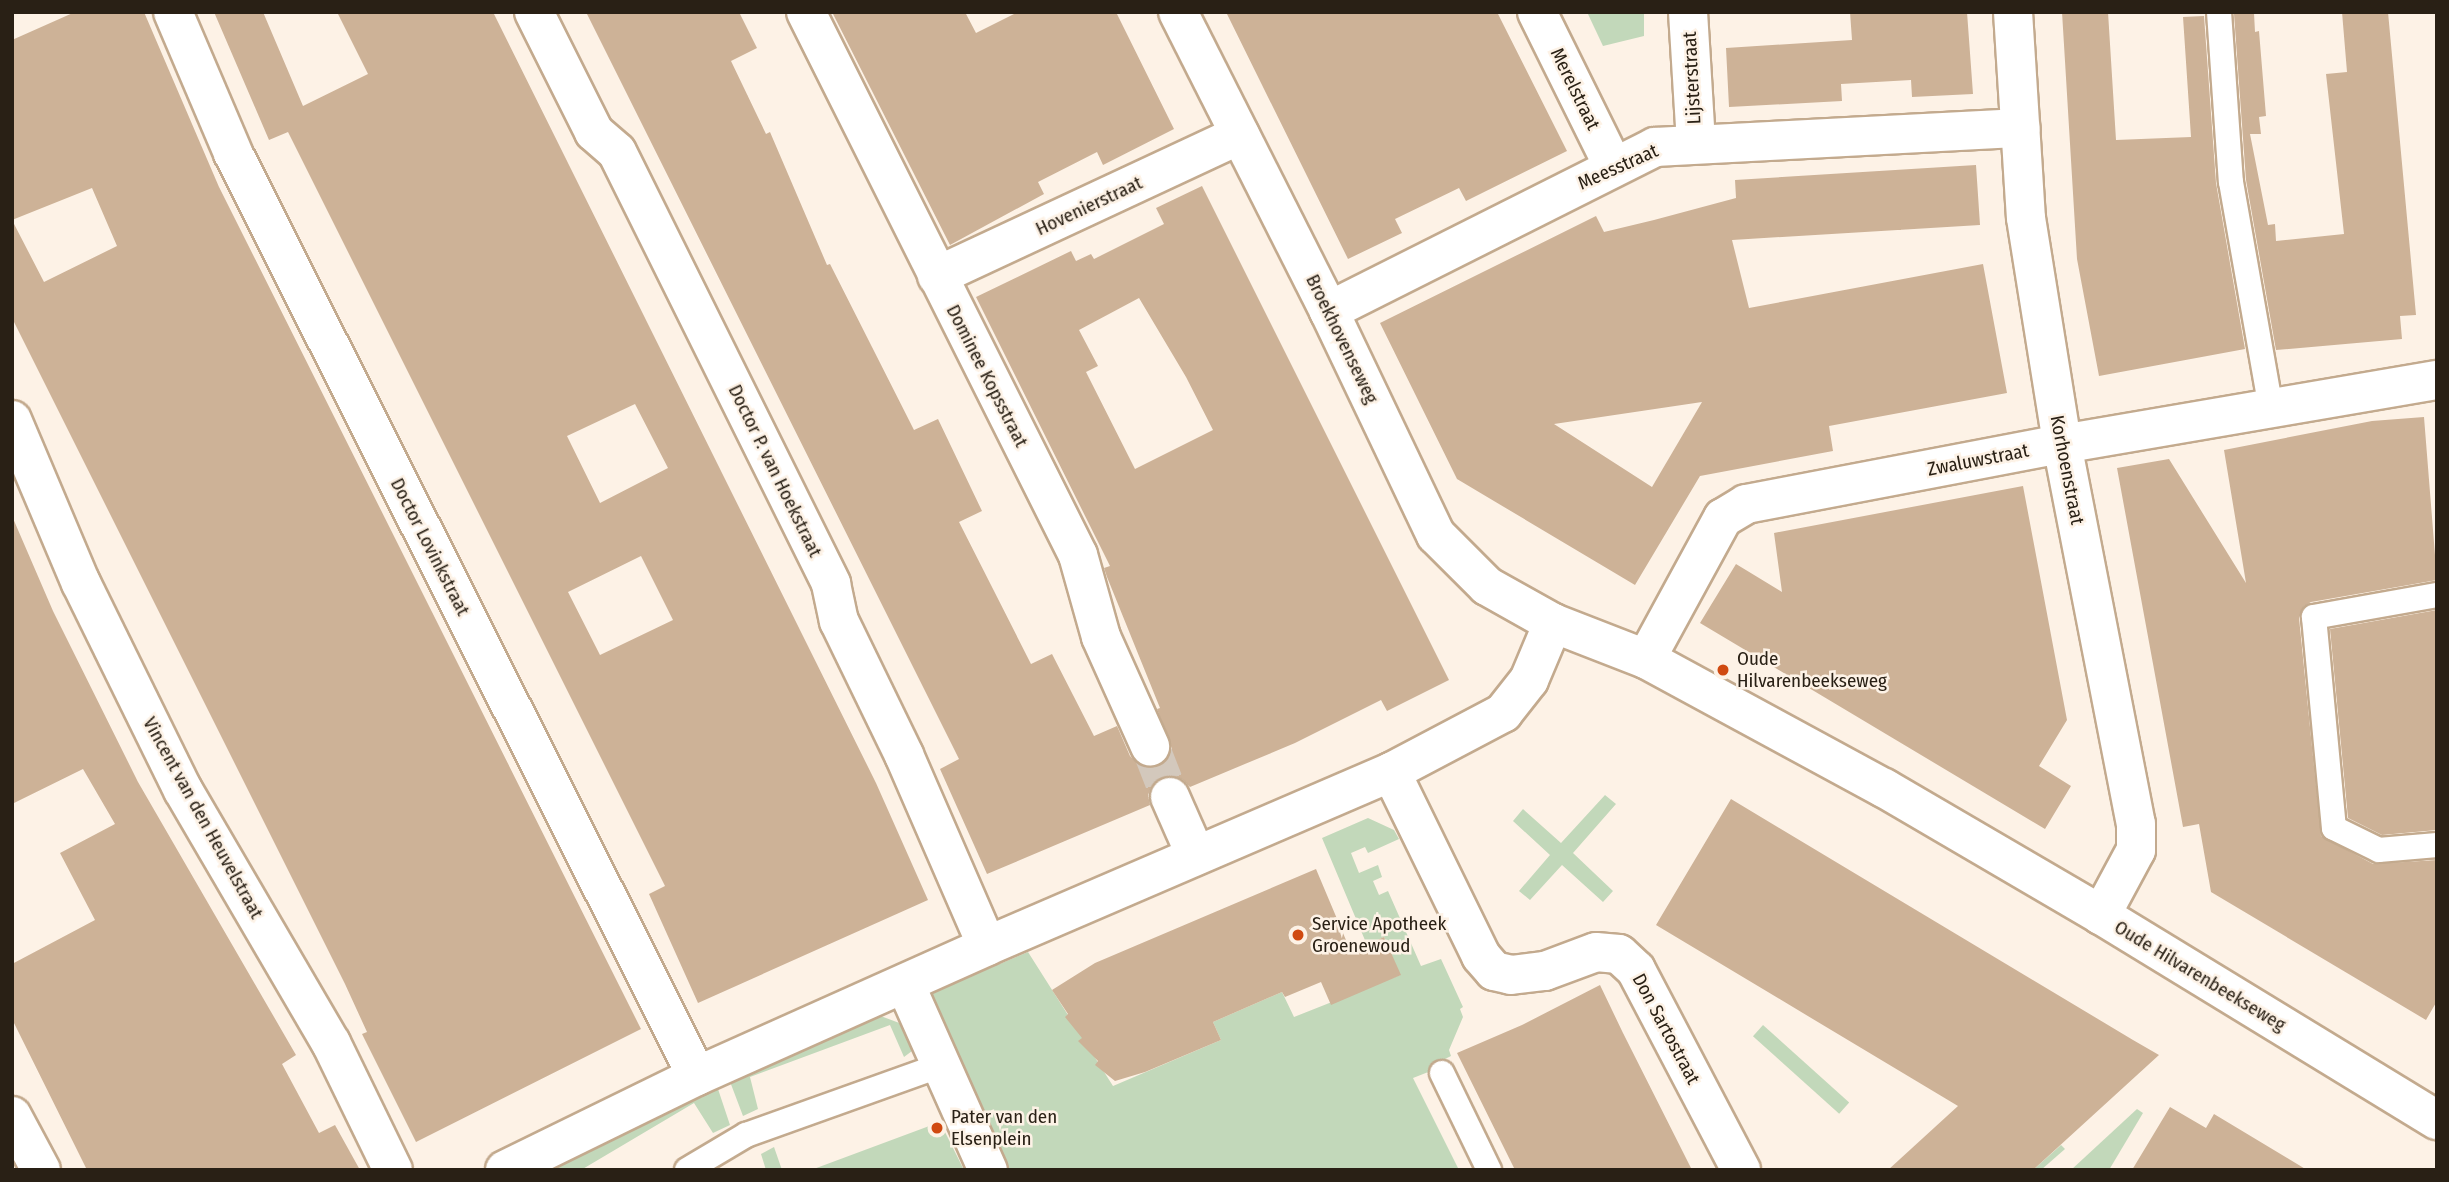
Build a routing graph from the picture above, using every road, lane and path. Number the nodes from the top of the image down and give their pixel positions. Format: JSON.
{"nodes":[{"id":1,"x":173,"y":12,"type":"edge"},
{"id":2,"x":534,"y":12,"type":"edge"},
{"id":3,"x":806,"y":12,"type":"edge"},
{"id":4,"x":1178,"y":12,"type":"edge"},
{"id":5,"x":1537,"y":12,"type":"edge"},
{"id":6,"x":1688,"y":12,"type":"edge"},
{"id":7,"x":2014,"y":12,"type":"edge"},
{"id":8,"x":2219,"y":12,"type":"edge"},
{"id":9,"x":2021,"y":128,"type":"junction"},
{"id":10,"x":1240,"y":135,"type":"junction"},
{"id":11,"x":1696,"y":144,"type":"junction"},
{"id":12,"x":1614,"y":166,"type":"junction"},
{"id":13,"x":937,"y":276,"type":"junction"},
{"id":14,"x":1329,"y":311,"type":"junction"},
{"id":15,"x":2437,"y":380,"type":"edge"},
{"id":16,"x":2271,"y":408,"type":"junction"},
{"id":17,"x":12,"y":420,"type":"edge"},
{"id":18,"x":2062,"y":444,"type":"junction"},
{"id":19,"x":2437,"y":595,"type":"edge"},
{"id":20,"x":1553,"y":623,"type":"junction"},
{"id":21,"x":1646,"y":659,"type":"junction"},
{"id":22,"x":1150,"y":746,"type":"tunnel mouth"},
{"id":23,"x":1391,"y":772,"type":"junction"},
{"id":24,"x":1170,"y":797,"type":"tunnel mouth"},
{"id":25,"x":2437,"y":845,"type":"edge"},
{"id":26,"x":1196,"y":856,"type":"junction"},
{"id":27,"x":2101,"y":915,"type":"junction"},
{"id":28,"x":987,"y":946,"type":"junction"},
{"id":29,"x":905,"y":984,"type":"junction"},
{"id":30,"x":941,"y":1065,"type":"junction"},
{"id":31,"x":1443,"y":1073,"type":"dead end"},
{"id":32,"x":697,"y":1076,"type":"junction"},
{"id":33,"x":12,"y":1115,"type":"edge"},
{"id":34,"x":2437,"y":1120,"type":"edge"},
{"id":35,"x":41,"y":1170,"type":"edge"},
{"id":36,"x":393,"y":1170,"type":"edge"},
{"id":37,"x":505,"y":1170,"type":"edge"},
{"id":38,"x":687,"y":1170,"type":"edge"},
{"id":39,"x":988,"y":1170,"type":"edge"},
{"id":40,"x":1489,"y":1170,"type":"edge"},
{"id":41,"x":1741,"y":1170,"type":"edge"}],
"edges":[{"from":1,"to":32,"type":"street","name":"Doctor Lovinkstraat"},
{"from":2,"to":28,"type":"street","name":"Doctor P. van Hoekstraat"},
{"from":3,"to":13,"type":"street","name":"Dominee Kopsstraat"},
{"from":4,"to":10,"type":"street","name":"Broekhovenseweg"},
{"from":5,"to":12,"type":"street","name":"Merelstraat"},
{"from":6,"to":11,"type":"street","name":"Lijsterstraat"},
{"from":7,"to":9,"type":"street","name":"Korhoenstraat"},
{"from":8,"to":16,"type":"lane"},
{"from":9,"to":11,"type":"street","name":"Meesstraat"},
{"from":9,"to":18,"type":"street","name":"Korhoenstraat"},
{"from":10,"to":13,"type":"street","name":"Hovenierstraat"},
{"from":10,"to":14,"type":"street","name":"Broekhovenseweg"},
{"from":11,"to":12,"type":"street","name":"Meesstraat"},
{"from":12,"to":14,"type":"street","name":"Meesstraat"},
{"from":13,"to":22,"type":"street","name":"Dominee Kopsstraat"},
{"from":14,"to":20,"type":"street","name":"Broekhovenseweg"},
{"from":15,"to":16,"type":"street","name":"Zwaluwstraat"},
{"from":16,"to":18,"type":"street","name":"Zwaluwstraat"},
{"from":17,"to":36,"type":"street","name":"Vincent van den Heuvelstraat"},
{"from":18,"to":21,"type":"street","name":"Zwaluwstraat"},
{"from":18,"to":27,"type":"street","name":"Korhoenstraat"},
{"from":19,"to":25,"type":"lane"},
{"from":20,"to":21,"type":"street","name":"Oude Hilvarenbeekseweg"},
{"from":20,"to":23,"type":"street"},
{"from":21,"to":27,"type":"street","name":"Oude Hilvarenbeekseweg"},
{"from":23,"to":26,"type":"street"},
{"from":23,"to":41,"type":"street","name":"Don Sartostraat"},
{"from":24,"to":26,"type":"street"},
{"from":26,"to":28,"type":"street"},
{"from":27,"to":34,"type":"street","name":"Oude Hilvarenbeekseweg"},
{"from":28,"to":29,"type":"street"},
{"from":29,"to":30,"type":"street"},
{"from":29,"to":32,"type":"street"},
{"from":30,"to":38,"type":"lane"},
{"from":30,"to":39,"type":"street"},
{"from":31,"to":40,"type":"lane"},
{"from":32,"to":37,"type":"street"},
{"from":33,"to":35,"type":"street"}]}
